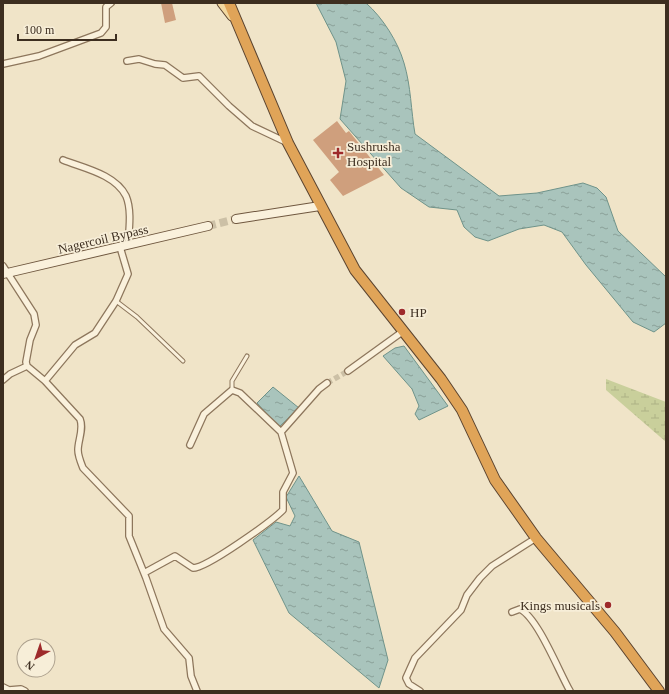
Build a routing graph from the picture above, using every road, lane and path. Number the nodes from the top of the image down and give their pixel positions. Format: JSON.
{"nodes":[{"id":1,"x":110,"y":3,"type":"edge"},
{"id":2,"x":222,"y":3,"type":"edge"},
{"id":3,"x":229,"y":3,"type":"edge"},
{"id":4,"x":237,"y":23,"type":"junction"},
{"id":5,"x":126,"y":61,"type":"dead end"},
{"id":6,"x":3,"y":64,"type":"edge"},
{"id":7,"x":288,"y":143,"type":"junction"},
{"id":8,"x":63,"y":160,"type":"dead end"},
{"id":9,"x":320,"y":206,"type":"junction"},
{"id":10,"x":236,"y":219,"type":"tunnel mouth"},
{"id":11,"x":208,"y":226,"type":"tunnel mouth"},
{"id":12,"x":124,"y":246,"type":"junction"},
{"id":13,"x":4,"y":271,"type":"edge"},
{"id":14,"x":116,"y":301,"type":"junction"},
{"id":15,"x":402,"y":332,"type":"junction"},
{"id":16,"x":247,"y":356,"type":"dead end"},
{"id":17,"x":183,"y":361,"type":"dead end"},
{"id":18,"x":27,"y":366,"type":"junction"},
{"id":19,"x":348,"y":371,"type":"tunnel mouth"},
{"id":20,"x":4,"y":379,"type":"edge"},
{"id":21,"x":45,"y":381,"type":"junction"},
{"id":22,"x":327,"y":383,"type":"tunnel mouth"},
{"id":23,"x":232,"y":390,"type":"junction"},
{"id":24,"x":281,"y":432,"type":"junction"},
{"id":25,"x":190,"y":445,"type":"dead end"},
{"id":26,"x":536,"y":538,"type":"junction"},
{"id":27,"x":144,"y":573,"type":"junction"},
{"id":28,"x":512,"y":612,"type":"dead end"},
{"id":29,"x":3,"y":687,"type":"edge"},
{"id":30,"x":25,"y":691,"type":"edge"},
{"id":31,"x":197,"y":691,"type":"edge"},
{"id":32,"x":420,"y":691,"type":"edge"},
{"id":33,"x":570,"y":691,"type":"edge"},
{"id":34,"x":658,"y":691,"type":"edge"}],
"edges":[{"from":1,"to":6,"type":"street"},
{"from":2,"to":4,"type":"main road"},
{"from":3,"to":4,"type":"highway"},
{"from":4,"to":7,"type":"highway"},
{"from":5,"to":7,"type":"street"},
{"from":7,"to":9,"type":"highway"},
{"from":8,"to":12,"type":"street"},
{"from":9,"to":10,"type":"main road"},
{"from":9,"to":15,"type":"highway"},
{"from":11,"to":12,"type":"main road","name":"Nagercoil Bypass"},
{"from":12,"to":13,"type":"main road","name":"Nagercoil Bypass"},
{"from":12,"to":14,"type":"street"},
{"from":13,"to":18,"type":"street"},
{"from":14,"to":17,"type":"lane"},
{"from":14,"to":21,"type":"street"},
{"from":15,"to":19,"type":"street"},
{"from":15,"to":26,"type":"highway"},
{"from":16,"to":23,"type":"lane"},
{"from":18,"to":20,"type":"street"},
{"from":18,"to":21,"type":"street"},
{"from":21,"to":27,"type":"street"},
{"from":22,"to":24,"type":"street"},
{"from":23,"to":24,"type":"street"},
{"from":23,"to":25,"type":"street"},
{"from":24,"to":27,"type":"street"},
{"from":26,"to":32,"type":"street"},
{"from":26,"to":34,"type":"highway"},
{"from":27,"to":31,"type":"street"},
{"from":28,"to":33,"type":"street"},
{"from":29,"to":30,"type":"street"}]}
